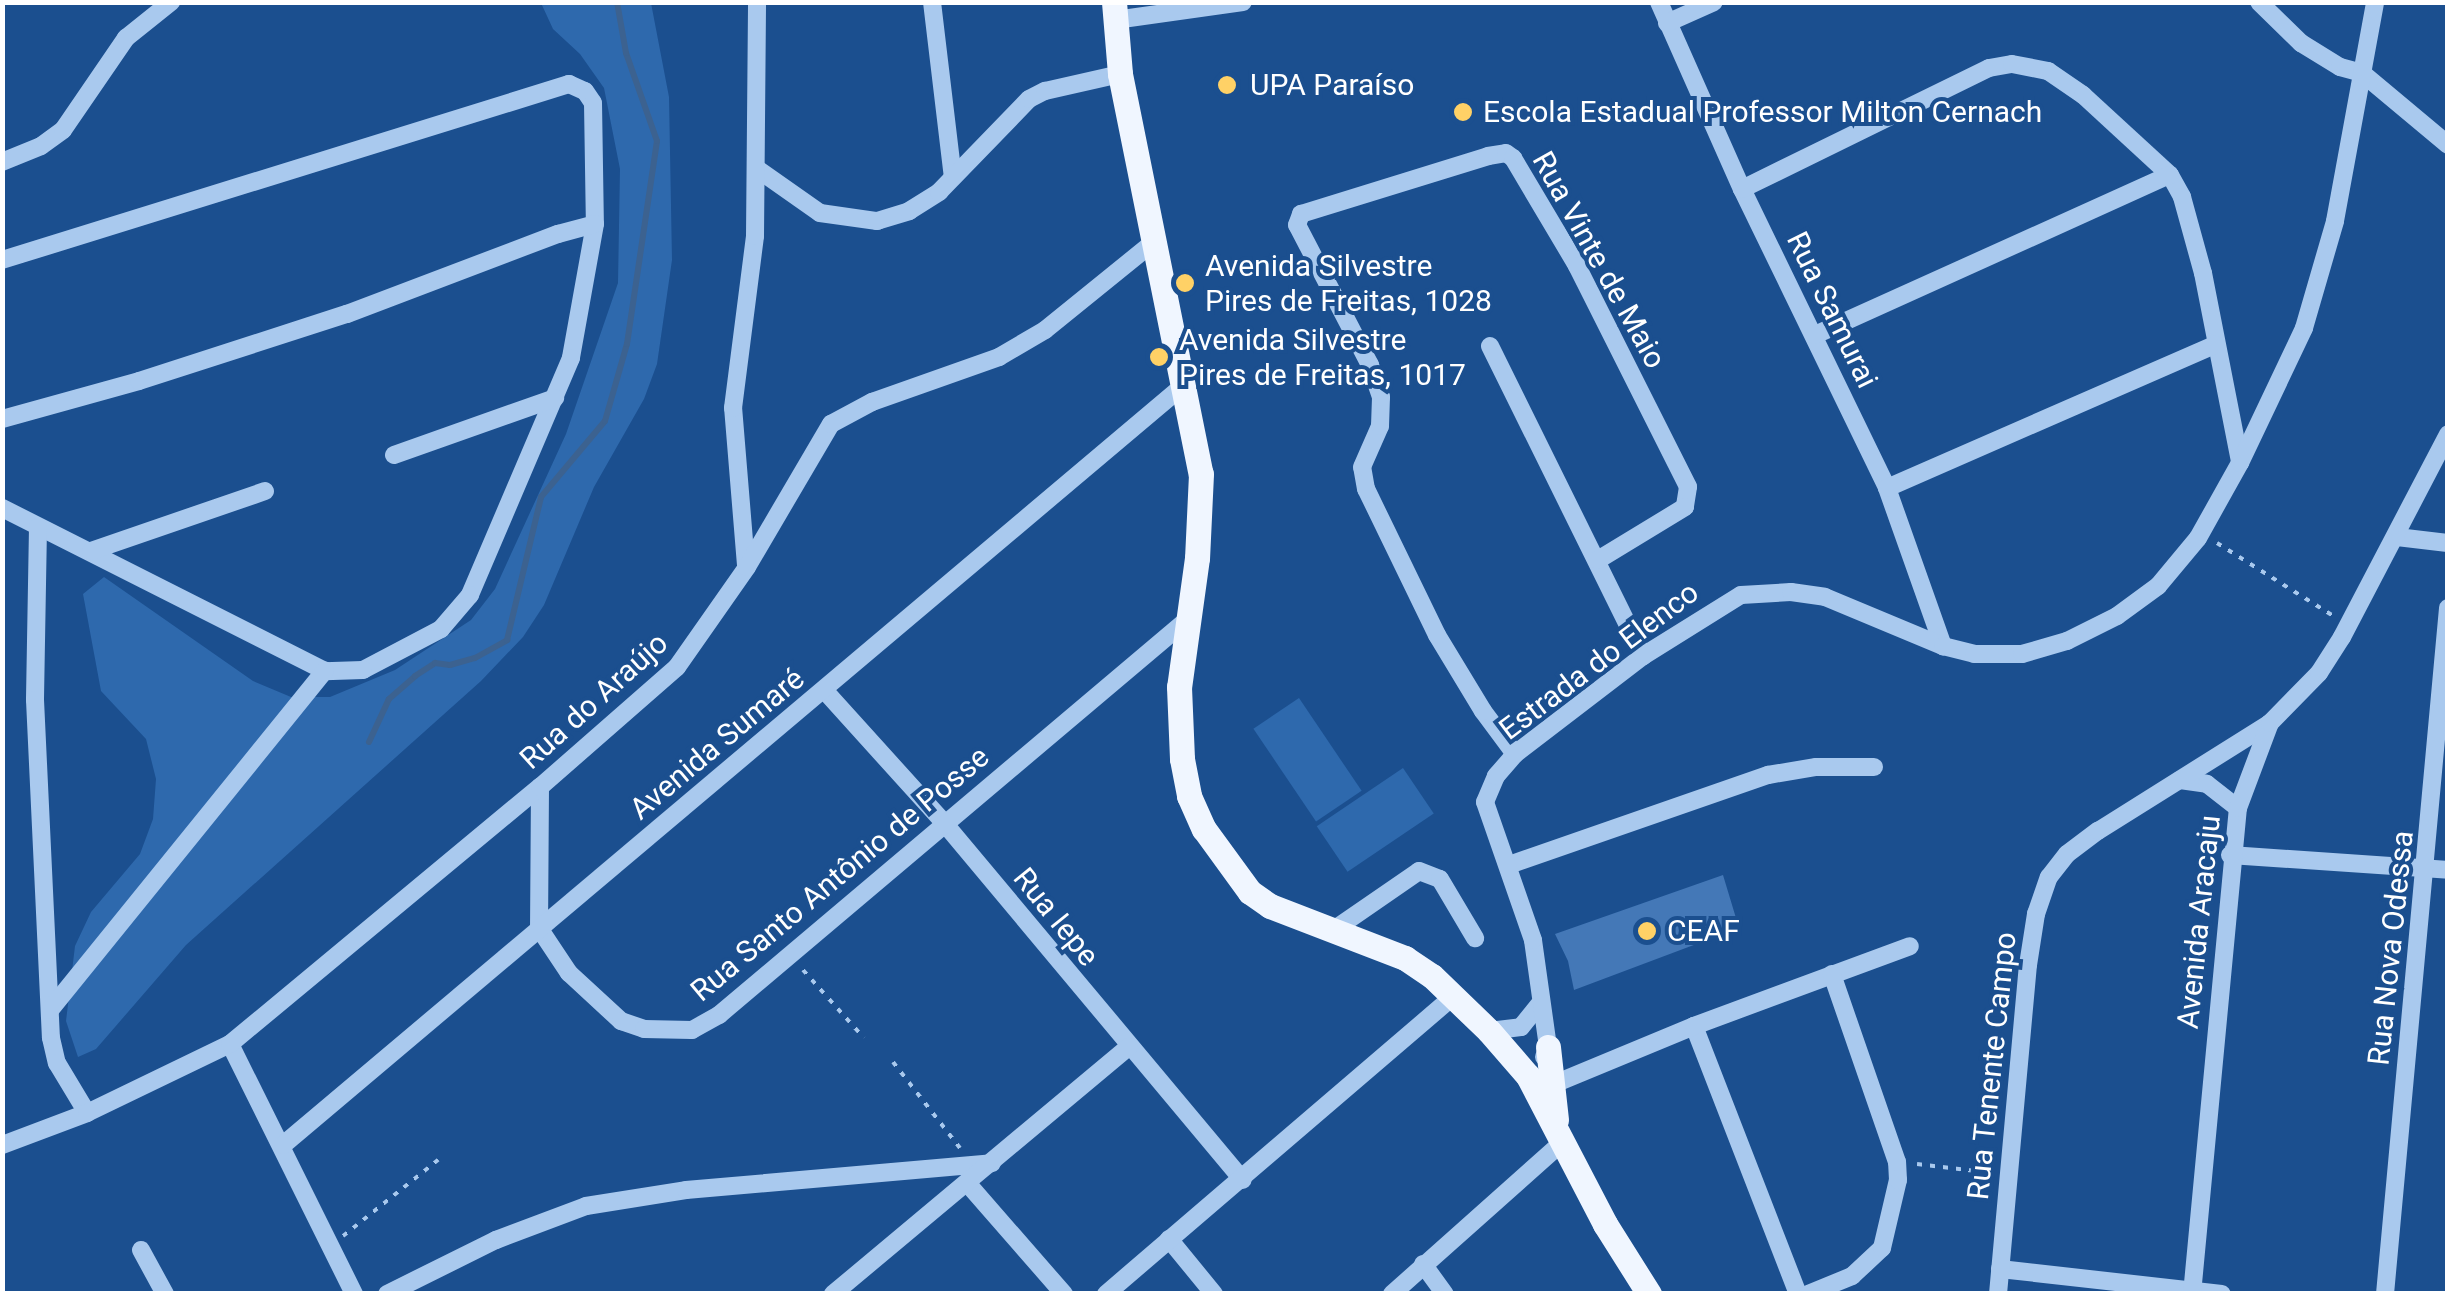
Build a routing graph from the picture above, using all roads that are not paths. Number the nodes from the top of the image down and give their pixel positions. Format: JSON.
{"nodes":[{"id":1,"x":172,"y":2,"type":"edge"},
{"id":2,"x":758,"y":2,"type":"edge"},
{"id":3,"x":932,"y":2,"type":"edge"},
{"id":4,"x":1243,"y":2,"type":"edge"},
{"id":5,"x":1659,"y":2,"type":"edge"},
{"id":6,"x":1714,"y":2,"type":"edge"},
{"id":7,"x":2259,"y":2,"type":"edge"},
{"id":8,"x":2374,"y":2,"type":"edge"},
{"id":9,"x":1115,"y":12,"type":"edge"},
{"id":10,"x":1668,"y":23,"type":"junction"},
{"id":11,"x":2362,"y":73,"type":"junction"},
{"id":12,"x":1120,"y":74,"type":"junction"},
{"id":13,"x":2448,"y":146,"type":"edge"},
{"id":14,"x":2,"y":162,"type":"edge"},
{"id":15,"x":756,"y":168,"type":"junction"},
{"id":16,"x":2170,"y":175,"type":"junction"},
{"id":17,"x":953,"y":177,"type":"junction"},
{"id":18,"x":1742,"y":189,"type":"junction"},
{"id":19,"x":595,"y":224,"type":"junction"},
{"id":20,"x":1156,"y":240,"type":"junction"},
{"id":21,"x":2,"y":260,"type":"edge"},
{"id":22,"x":1814,"y":335,"type":"junction"},
{"id":23,"x":2214,"y":345,"type":"junction"},
{"id":24,"x":1490,"y":346,"type":"dead end"},
{"id":25,"x":1185,"y":384,"type":"junction"},
{"id":26,"x":554,"y":398,"type":"junction"},
{"id":27,"x":2,"y":419,"type":"edge"},
{"id":28,"x":2448,"y":434,"type":"edge"},
{"id":29,"x":394,"y":455,"type":"dead end"},
{"id":30,"x":2240,"y":463,"type":"junction"},
{"id":31,"x":1887,"y":488,"type":"junction"},
{"id":32,"x":264,"y":490,"type":"dead end"},
{"id":33,"x":2,"y":508,"type":"edge"},
{"id":34,"x":38,"y":527,"type":"junction"},
{"id":35,"x":2397,"y":537,"type":"junction"},
{"id":36,"x":2448,"y":542,"type":"edge"},
{"id":37,"x":91,"y":552,"type":"junction"},
{"id":38,"x":1598,"y":560,"type":"junction"},
{"id":39,"x":747,"y":567,"type":"junction"},
{"id":40,"x":2448,"y":608,"type":"edge"},
{"id":41,"x":1188,"y":619,"type":"junction"},
{"id":42,"x":1943,"y":646,"type":"junction"},
{"id":43,"x":1643,"y":656,"type":"junction"},
{"id":44,"x":324,"y":670,"type":"junction"},
{"id":45,"x":824,"y":691,"type":"junction"},
{"id":46,"x":2270,"y":723,"type":"junction"},
{"id":47,"x":1516,"y":754,"type":"junction"},
{"id":48,"x":1874,"y":768,"type":"dead end"},
{"id":49,"x":2180,"y":780,"type":"junction"},
{"id":50,"x":540,"y":787,"type":"junction"},
{"id":51,"x":2238,"y":808,"type":"junction"},
{"id":52,"x":945,"y":824,"type":"junction"},
{"id":53,"x":2230,"y":856,"type":"junction"},
{"id":54,"x":1509,"y":865,"type":"junction"},
{"id":55,"x":2426,"y":868,"type":"junction"},
{"id":56,"x":2448,"y":870,"type":"edge"},
{"id":57,"x":539,"y":928,"type":"junction"},
{"id":58,"x":1334,"y":929,"type":"junction"},
{"id":59,"x":1475,"y":938,"type":"dead end"},
{"id":60,"x":1910,"y":946,"type":"dead end"},
{"id":61,"x":1832,"y":974,"type":"junction"},
{"id":62,"x":1454,"y":996,"type":"junction"},
{"id":63,"x":1539,"y":1004,"type":"junction"},
{"id":64,"x":50,"y":1010,"type":"junction"},
{"id":65,"x":1694,"y":1026,"type":"junction"},
{"id":66,"x":1489,"y":1031,"type":"junction"},
{"id":67,"x":230,"y":1044,"type":"junction"},
{"id":68,"x":1128,"y":1047,"type":"junction"},
{"id":69,"x":1548,"y":1047,"type":"joint"},
{"id":70,"x":1538,"y":1082,"type":"junction"},
{"id":71,"x":87,"y":1113,"type":"junction"},
{"id":72,"x":1560,"y":1133,"type":"junction"},
{"id":73,"x":2,"y":1145,"type":"edge"},
{"id":74,"x":283,"y":1146,"type":"junction"},
{"id":75,"x":992,"y":1163,"type":"junction"},
{"id":76,"x":1243,"y":1180,"type":"junction"},
{"id":77,"x":968,"y":1184,"type":"junction"},
{"id":78,"x":1169,"y":1240,"type":"junction"},
{"id":79,"x":141,"y":1250,"type":"dead end"},
{"id":80,"x":1422,"y":1264,"type":"junction"},
{"id":81,"x":2000,"y":1270,"type":"junction"},
{"id":82,"x":2192,"y":1293,"type":"edge"},
{"id":83,"x":164,"y":1294,"type":"edge"},
{"id":84,"x":354,"y":1294,"type":"edge"},
{"id":85,"x":387,"y":1294,"type":"edge"},
{"id":86,"x":833,"y":1294,"type":"edge"},
{"id":87,"x":1064,"y":1294,"type":"edge"},
{"id":88,"x":1106,"y":1294,"type":"edge"},
{"id":89,"x":1214,"y":1294,"type":"edge"},
{"id":90,"x":1392,"y":1294,"type":"edge"},
{"id":91,"x":1444,"y":1294,"type":"edge"},
{"id":92,"x":1650,"y":1294,"type":"edge"},
{"id":93,"x":1798,"y":1294,"type":"edge"},
{"id":94,"x":1808,"y":1294,"type":"edge"},
{"id":95,"x":1998,"y":1294,"type":"edge"},
{"id":96,"x":2222,"y":1294,"type":"edge"},
{"id":97,"x":2384,"y":1294,"type":"edge"}],
"edges":[{"from":1,"to":14,"type":"street"},
{"from":2,"to":15,"type":"street"},
{"from":3,"to":17,"type":"street"},
{"from":4,"to":9,"type":"street"},
{"from":5,"to":10,"type":"street","name":"Rua Samurai"},
{"from":6,"to":10,"type":"street"},
{"from":7,"to":11,"type":"street"},
{"from":8,"to":11,"type":"street","name":"Estrada do Elenco"},
{"from":9,"to":12,"type":"main road"},
{"from":10,"to":18,"type":"street","name":"Rua Samurai"},
{"from":11,"to":13,"type":"street"},
{"from":11,"to":30,"type":"street","name":"Estrada do Elenco"},
{"from":12,"to":17,"type":"street"},
{"from":12,"to":20,"type":"main road"},
{"from":15,"to":17,"type":"street"},
{"from":15,"to":39,"type":"street"},
{"from":16,"to":18,"type":"street"},
{"from":16,"to":22,"type":"street"},
{"from":16,"to":23,"type":"street"},
{"from":18,"to":22,"type":"street","name":"Rua Samurai"},
{"from":19,"to":21,"type":"street"},
{"from":19,"to":26,"type":"street"},
{"from":19,"to":27,"type":"street"},
{"from":20,"to":25,"type":"main road"},
{"from":20,"to":39,"type":"street","name":"Rua do Araújo"},
{"from":22,"to":31,"type":"street","name":"Rua Samurai"},
{"from":23,"to":30,"type":"street"},
{"from":23,"to":31,"type":"street"},
{"from":24,"to":38,"type":"street"},
{"from":25,"to":41,"type":"main road"},
{"from":25,"to":45,"type":"street","name":"Avenida Sumaré"},
{"from":26,"to":29,"type":"street"},
{"from":26,"to":44,"type":"street"},
{"from":28,"to":35,"type":"street","name":"Avenida Aracaju"},
{"from":30,"to":42,"type":"street","name":"Estrada do Elenco"},
{"from":31,"to":42,"type":"street","name":"Rua Samurai"},
{"from":32,"to":37,"type":"street"},
{"from":33,"to":34,"type":"street"},
{"from":34,"to":37,"type":"street"},
{"from":34,"to":64,"type":"street"},
{"from":35,"to":36,"type":"street"},
{"from":35,"to":46,"type":"street","name":"Avenida Aracaju"},
{"from":37,"to":44,"type":"street"},
{"from":38,"to":43,"type":"street"},
{"from":38,"to":47,"type":"street","name":"Rua Vinte de Maio"},
{"from":39,"to":50,"type":"street","name":"Rua do Araújo"},
{"from":40,"to":55,"type":"street","name":"Rua Nova Odessa"},
{"from":41,"to":52,"type":"street","name":"Rua Santo Antônio de Posse"},
{"from":41,"to":58,"type":"main road"},
{"from":42,"to":43,"type":"street","name":"Estrada do Elenco"},
{"from":43,"to":47,"type":"street","name":"Estrada do Elenco"},
{"from":44,"to":64,"type":"street"},
{"from":45,"to":52,"type":"street","name":"Rua Iepe"},
{"from":45,"to":57,"type":"street","name":"Avenida Sumaré"},
{"from":46,"to":49,"type":"street","name":"Rua Tenente Campo"},
{"from":46,"to":51,"type":"street","name":"Avenida Aracaju"},
{"from":47,"to":54,"type":"street","name":"Estrada do Elenco"},
{"from":48,"to":54,"type":"street"},
{"from":49,"to":51,"type":"street"},
{"from":49,"to":81,"type":"street","name":"Rua Tenente Campo"},
{"from":50,"to":57,"type":"street"},
{"from":50,"to":67,"type":"street","name":"Rua do Araújo"},
{"from":51,"to":53,"type":"street","name":"Avenida Aracaju"},
{"from":52,"to":57,"type":"street","name":"Rua Santo Antônio de Posse"},
{"from":52,"to":68,"type":"street","name":"Rua Iepe"},
{"from":53,"to":55,"type":"street"},
{"from":53,"to":82,"type":"street","name":"Avenida Aracaju"},
{"from":54,"to":63,"type":"street","name":"Estrada do Elenco"},
{"from":55,"to":56,"type":"street"},
{"from":55,"to":97,"type":"street","name":"Rua Nova Odessa"},
{"from":57,"to":74,"type":"street","name":"Avenida Sumaré"},
{"from":58,"to":59,"type":"street"},
{"from":58,"to":62,"type":"main road"},
{"from":60,"to":61,"type":"street"},
{"from":61,"to":65,"type":"street"},
{"from":61,"to":94,"type":"street"},
{"from":62,"to":66,"type":"main road"},
{"from":62,"to":76,"type":"street"},
{"from":63,"to":66,"type":"street"},
{"from":63,"to":69,"type":"street","name":"Estrada do Elenco"},
{"from":64,"to":71,"type":"street"},
{"from":65,"to":70,"type":"street"},
{"from":65,"to":93,"type":"street"},
{"from":66,"to":70,"type":"main road"},
{"from":67,"to":71,"type":"street","name":"Rua do Araújo"},
{"from":67,"to":74,"type":"street"},
{"from":68,"to":75,"type":"street"},
{"from":68,"to":76,"type":"street","name":"Rua Iepe"},
{"from":69,"to":70,"type":"main road"},
{"from":70,"to":72,"type":"main road"},
{"from":71,"to":73,"type":"street","name":"Rua do Araújo"},
{"from":72,"to":80,"type":"street"},
{"from":72,"to":92,"type":"main road"},
{"from":74,"to":84,"type":"street"},
{"from":75,"to":77,"type":"street"},
{"from":75,"to":85,"type":"street"},
{"from":76,"to":78,"type":"street"},
{"from":77,"to":86,"type":"street"},
{"from":77,"to":87,"type":"street"},
{"from":78,"to":88,"type":"street"},
{"from":78,"to":89,"type":"street"},
{"from":79,"to":83,"type":"street"},
{"from":80,"to":90,"type":"street"},
{"from":80,"to":91,"type":"street"},
{"from":81,"to":82,"type":"street"},
{"from":81,"to":95,"type":"street","name":"Rua Tenente Campo"},
{"from":82,"to":96,"type":"street"}]}
